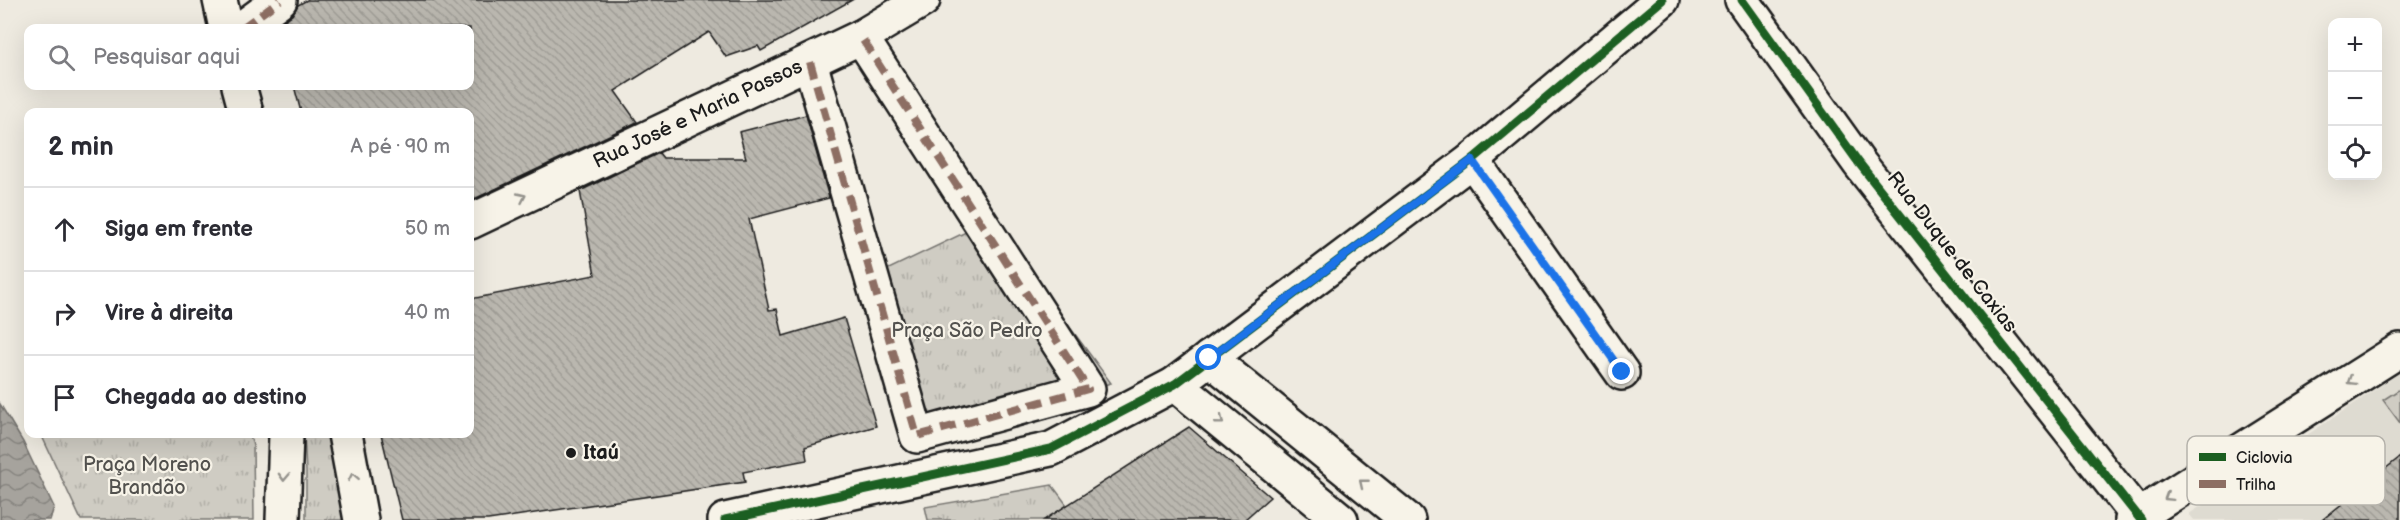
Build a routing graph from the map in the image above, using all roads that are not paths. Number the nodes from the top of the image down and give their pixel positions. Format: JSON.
{"nodes":[{"id":1,"x":220,"y":0,"type":"edge"},
{"id":2,"x":280,"y":0,"type":"edge"},
{"id":3,"x":923,"y":0,"type":"edge"},
{"id":4,"x":1662,"y":0,"type":"edge"},
{"id":5,"x":1742,"y":0,"type":"edge"},
{"id":6,"x":225,"y":24,"type":"edge"},
{"id":7,"x":247,"y":24,"type":"edge"},
{"id":8,"x":861,"y":38,"type":"junction"},
{"id":9,"x":810,"y":62,"type":"junction"},
{"id":10,"x":240,"y":90,"type":"edge"},
{"id":11,"x":245,"y":108,"type":"edge"},
{"id":12,"x":1472,"y":160,"type":"junction"},
{"id":13,"x":474,"y":220,"type":"edge"},
{"id":14,"x":2400,"y":350,"type":"edge"},
{"id":15,"x":1209,"y":358,"type":"junction"},
{"id":16,"x":1622,"y":372,"type":"dead end"},
{"id":17,"x":1175,"y":384,"type":"junction"},
{"id":18,"x":2266,"y":436,"type":"edge"},
{"id":19,"x":286,"y":438,"type":"edge"},
{"id":20,"x":346,"y":438,"type":"edge"},
{"id":21,"x":2187,"y":487,"type":"edge"},
{"id":22,"x":2137,"y":519,"type":"edge"},
{"id":23,"x":283,"y":520,"type":"edge"},
{"id":24,"x":361,"y":520,"type":"edge"},
{"id":25,"x":725,"y":520,"type":"edge"},
{"id":26,"x":1341,"y":520,"type":"edge"},
{"id":27,"x":1408,"y":520,"type":"edge"}],
"edges":[{"from":1,"to":6,"type":"street"},
{"from":2,"to":7,"type":"street"},
{"from":3,"to":8,"type":"street","name":"Rua José e Maria Passos"},
{"from":4,"to":12,"type":"street"},
{"from":5,"to":22,"type":"street","name":"Rua Duque de Caxias"},
{"from":8,"to":9,"type":"street","name":"Rua José e Maria Passos"},
{"from":8,"to":9,"type":"street"},
{"from":13,"to":9,"type":"street","name":"Rua José e Maria Passos","one_way":true},
{"from":10,"to":11,"type":"street"},
{"from":12,"to":15,"type":"street"},
{"from":12,"to":16,"type":"street"},
{"from":14,"to":18,"type":"street","one_way":true},
{"from":15,"to":17,"type":"street"},
{"from":27,"to":15,"type":"street","one_way":true},
{"from":17,"to":25,"type":"street"},
{"from":17,"to":26,"type":"street","one_way":true},
{"from":19,"to":23,"type":"street","one_way":true},
{"from":24,"to":20,"type":"street","one_way":true},
{"from":21,"to":22,"type":"street","one_way":true}]}
